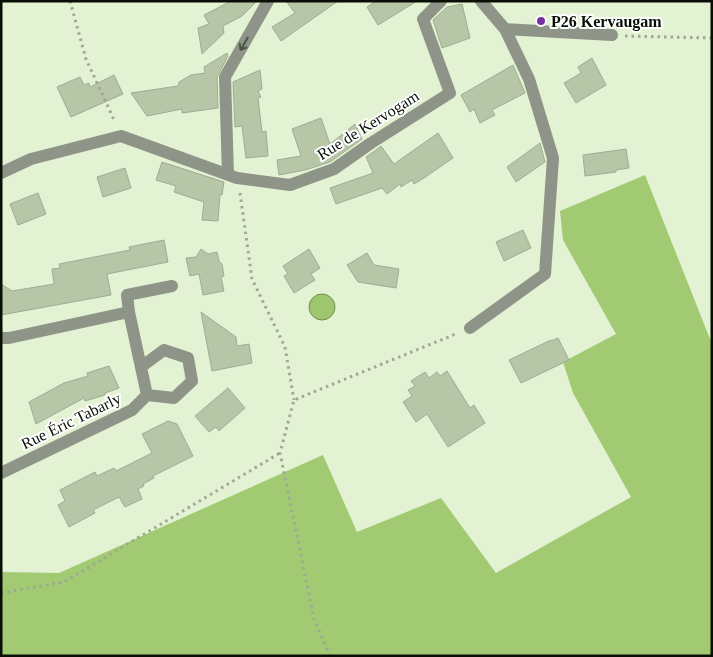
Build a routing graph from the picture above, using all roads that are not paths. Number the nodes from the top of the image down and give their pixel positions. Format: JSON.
{"nodes":[{"id":1,"x":268,"y":1,"type":"edge"},
{"id":2,"x":441,"y":1,"type":"edge"},
{"id":3,"x":481,"y":1,"type":"edge"},
{"id":4,"x":505,"y":29,"type":"junction"},
{"id":5,"x":612,"y":35,"type":"road end"},
{"id":6,"x":1,"y":173,"type":"edge"},
{"id":7,"x":233,"y":176,"type":"junction"},
{"id":8,"x":172,"y":286,"type":"dead end"},
{"id":9,"x":129,"y":312,"type":"junction"},
{"id":10,"x":470,"y":328,"type":"road end"},
{"id":11,"x":1,"y":338,"type":"edge"},
{"id":12,"x":141,"y":367,"type":"junction"},
{"id":13,"x":147,"y":395,"type":"junction"},
{"id":14,"x":1,"y":473,"type":"edge"}],
"edges":[{"from":1,"to":7,"type":"street","one_way":true},
{"from":2,"to":7,"type":"street","name":"Rue de Kervogam"},
{"from":3,"to":4,"type":"street"},
{"from":4,"to":5,"type":"street"},
{"from":4,"to":10,"type":"street"},
{"from":6,"to":7,"type":"street","name":"Rue de Kervogam"},
{"from":8,"to":9,"type":"street"},
{"from":9,"to":11,"type":"street"},
{"from":9,"to":12,"type":"street"},
{"from":12,"to":13,"type":"street"},
{"from":12,"to":13,"type":"street"},
{"from":13,"to":14,"type":"street","name":"Rue Éric Tabarly"}]}
